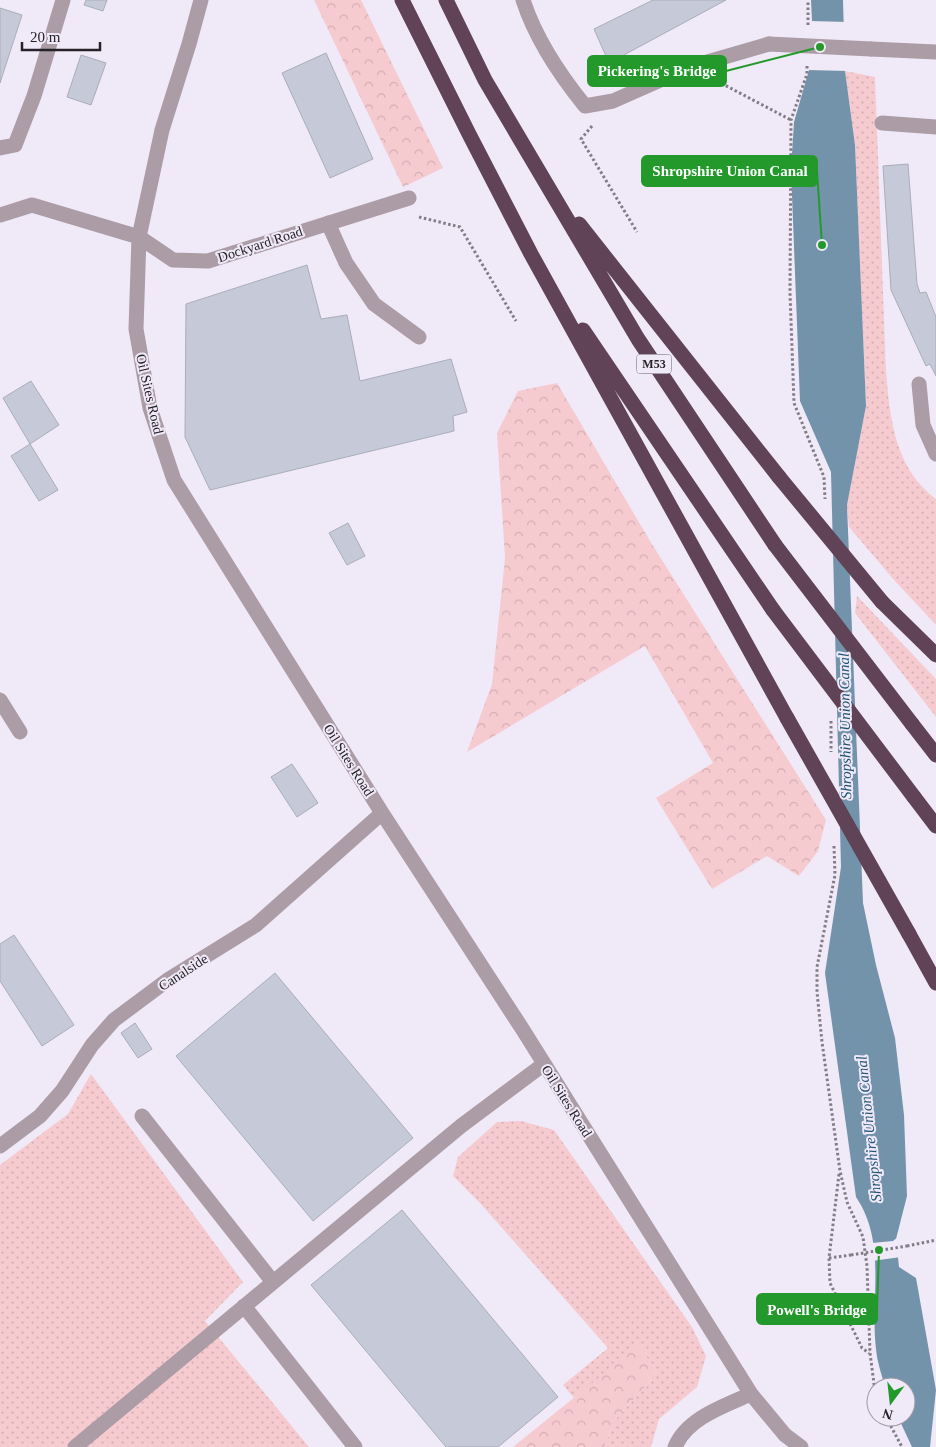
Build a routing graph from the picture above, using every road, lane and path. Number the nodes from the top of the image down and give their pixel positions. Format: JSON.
{"nodes":[{"id":1,"x":63,"y":0,"type":"edge"},
{"id":2,"x":201,"y":0,"type":"edge"},
{"id":3,"x":402,"y":0,"type":"edge"},
{"id":4,"x":446,"y":0,"type":"edge"},
{"id":5,"x":523,"y":0,"type":"edge"},
{"id":6,"x":936,"y":52,"type":"edge"},
{"id":7,"x":690,"y":67,"type":"junction"},
{"id":8,"x":613,"y":101,"type":"junction"},
{"id":9,"x":791,"y":120,"type":"dead end"},
{"id":10,"x":882,"y":123,"type":"dead end"},
{"id":11,"x":936,"y":127,"type":"edge"},
{"id":12,"x":0,"y":148,"type":"edge"},
{"id":13,"x":542,"y":177,"type":"junction"},
{"id":14,"x":409,"y":198,"type":"dead end"},
{"id":15,"x":388,"y":204,"type":"junction"},
{"id":16,"x":0,"y":215,"type":"edge"},
{"id":17,"x":328,"y":223,"type":"junction"},
{"id":18,"x":637,"y":232,"type":"dead end"},
{"id":19,"x":139,"y":237,"type":"junction"},
{"id":20,"x":531,"y":254,"type":"junction"},
{"id":21,"x":516,"y":321,"type":"dead end"},
{"id":22,"x":419,"y":337,"type":"dead end"},
{"id":23,"x":919,"y":384,"type":"dead end"},
{"id":24,"x":936,"y":454,"type":"edge"},
{"id":25,"x":936,"y":654,"type":"edge"},
{"id":26,"x":0,"y":700,"type":"edge"},
{"id":27,"x":20,"y":732,"type":"dead end"},
{"id":28,"x":936,"y":755,"type":"edge"},
{"id":29,"x":382,"y":813,"type":"junction"},
{"id":30,"x":936,"y":826,"type":"edge"},
{"id":31,"x":936,"y":983,"type":"edge"},
{"id":32,"x":544,"y":1064,"type":"junction"},
{"id":33,"x":142,"y":1116,"type":"dead end"},
{"id":34,"x":0,"y":1146,"type":"edge"},
{"id":35,"x":840,"y":1171,"type":"dead end"},
{"id":36,"x":936,"y":1240,"type":"edge"},
{"id":37,"x":829,"y":1258,"type":"junction"},
{"id":38,"x":273,"y":1282,"type":"junction"},
{"id":39,"x":244,"y":1306,"type":"junction"},
{"id":40,"x":870,"y":1353,"type":"dead end"},
{"id":41,"x":751,"y":1394,"type":"junction"},
{"id":42,"x":891,"y":1427,"type":"edge"},
{"id":43,"x":75,"y":1447,"type":"edge"},
{"id":44,"x":355,"y":1447,"type":"edge"},
{"id":45,"x":675,"y":1447,"type":"edge"},
{"id":46,"x":801,"y":1447,"type":"edge"},
{"id":47,"x":902,"y":1447,"type":"edge"}],
"edges":[{"from":1,"to":12,"type":"street"},
{"from":2,"to":19,"type":"street","name":"Oil Sites Road"},
{"from":3,"to":20,"type":"highway","number":"M53"},
{"from":4,"to":13,"type":"highway","number":"M53"},
{"from":5,"to":8,"type":"street"},
{"from":6,"to":7,"type":"street","bridge":true},
{"from":7,"to":8,"type":"street"},
{"from":7,"to":9,"type":"path"},
{"from":8,"to":18,"type":"path"},
{"from":10,"to":11,"type":"street"},
{"from":13,"to":25,"type":"highway","bridge":true},
{"from":13,"to":28,"type":"highway","number":"M53","bridge":true},
{"from":14,"to":15,"type":"street","name":"Dockyard Road"},
{"from":15,"to":17,"type":"street","name":"Dockyard Road"},
{"from":15,"to":21,"type":"path"},
{"from":16,"to":19,"type":"street","name":"Dockyard Road"},
{"from":17,"to":19,"type":"street","name":"Dockyard Road"},
{"from":17,"to":22,"type":"street"},
{"from":19,"to":29,"type":"street","name":"Oil Sites Road"},
{"from":20,"to":30,"type":"highway","number":"M53","bridge":true},
{"from":20,"to":31,"type":"highway","bridge":true},
{"from":23,"to":24,"type":"street"},
{"from":26,"to":27,"type":"street"},
{"from":29,"to":32,"type":"street","name":"Oil Sites Road"},
{"from":29,"to":34,"type":"street","name":"Canalside"},
{"from":32,"to":38,"type":"street"},
{"from":32,"to":41,"type":"street","name":"Oil Sites Road"},
{"from":33,"to":38,"type":"street"},
{"from":35,"to":37,"type":"path"},
{"from":36,"to":37,"type":"path","bridge":true},
{"from":37,"to":40,"type":"path"},
{"from":38,"to":39,"type":"street"},
{"from":39,"to":43,"type":"street"},
{"from":39,"to":44,"type":"street"},
{"from":41,"to":45,"type":"street"},
{"from":41,"to":46,"type":"street","name":"Oil Sites Road"},
{"from":42,"to":47,"type":"path"}]}
